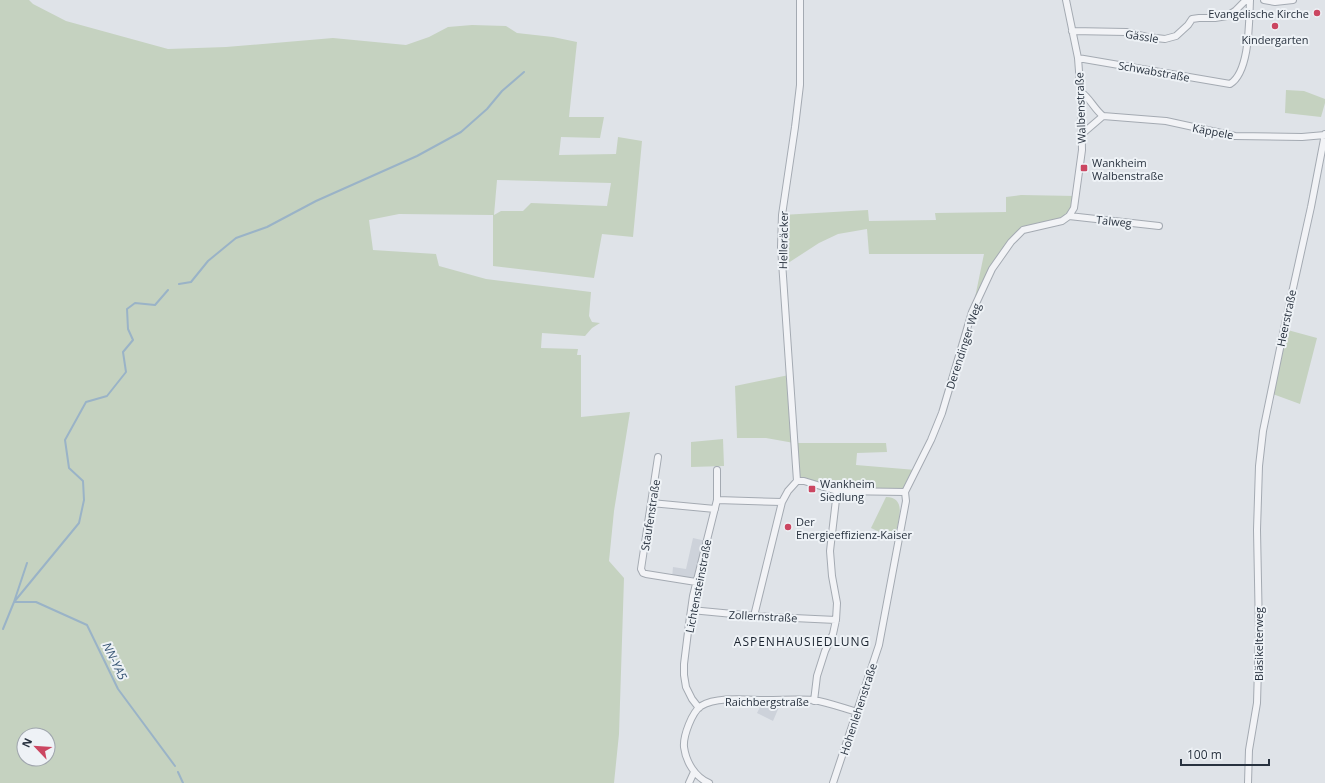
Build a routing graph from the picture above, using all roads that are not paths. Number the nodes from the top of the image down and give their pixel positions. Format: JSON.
{"nodes":[{"id":1,"x":800,"y":0,"type":"edge"},
{"id":2,"x":1066,"y":0,"type":"edge"},
{"id":3,"x":1246,"y":0,"type":"edge"},
{"id":4,"x":1250,"y":0,"type":"edge"},
{"id":5,"x":1264,"y":0,"type":"edge"},
{"id":6,"x":1293,"y":0,"type":"edge"},
{"id":7,"x":1072,"y":31,"type":"junction"},
{"id":8,"x":1078,"y":58,"type":"junction"},
{"id":9,"x":1081,"y":92,"type":"junction"},
{"id":10,"x":1103,"y":116,"type":"junction"},
{"id":11,"x":1082,"y":134,"type":"junction"},
{"id":12,"x":1325,"y":134,"type":"edge"},
{"id":13,"x":1069,"y":216,"type":"junction"},
{"id":14,"x":1159,"y":226,"type":"dead end"},
{"id":15,"x":658,"y":457,"type":"dead end"},
{"id":16,"x":717,"y":470,"type":"dead end"},
{"id":17,"x":797,"y":481,"type":"junction"},
{"id":18,"x":838,"y":491,"type":"junction"},
{"id":19,"x":906,"y":492,"type":"junction"},
{"id":20,"x":716,"y":500,"type":"junction"},
{"id":21,"x":782,"y":502,"type":"junction"},
{"id":22,"x":651,"y":503,"type":"junction"},
{"id":23,"x":1258,"y":504,"type":"joint"},
{"id":24,"x":715,"y":510,"type":"junction"},
{"id":25,"x":696,"y":582,"type":"junction"},
{"id":26,"x":691,"y":610,"type":"junction"},
{"id":27,"x":754,"y":616,"type":"junction"},
{"id":28,"x":836,"y":620,"type":"junction"},
{"id":29,"x":814,"y":700,"type":"junction"},
{"id":30,"x":699,"y":708,"type":"junction"},
{"id":31,"x":857,"y":712,"type":"junction"},
{"id":32,"x":694,"y":772,"type":"junction"},
{"id":33,"x":689,"y":783,"type":"edge"},
{"id":34,"x":709,"y":783,"type":"edge"},
{"id":35,"x":833,"y":783,"type":"edge"},
{"id":36,"x":1248,"y":783,"type":"edge"}],
"edges":[{"from":1,"to":17,"type":"street","name":"Helleräcker"},
{"from":2,"to":7,"type":"street","name":"Walbenstraße"},
{"from":3,"to":7,"type":"street","name":"Gässle"},
{"from":4,"to":8,"type":"street","name":"Schwabstraße"},
{"from":5,"to":6,"type":"street"},
{"from":7,"to":8,"type":"street","name":"Walbenstraße"},
{"from":8,"to":9,"type":"street","name":"Walbenstraße"},
{"from":9,"to":10,"type":"street"},
{"from":9,"to":11,"type":"street","name":"Walbenstraße"},
{"from":10,"to":11,"type":"street"},
{"from":10,"to":12,"type":"street","name":"Käppele"},
{"from":11,"to":13,"type":"street","name":"Walbenstraße"},
{"from":12,"to":23,"type":"street","name":"Heerstraße"},
{"from":13,"to":14,"type":"street","name":"Talweg"},
{"from":13,"to":19,"type":"street","name":"Derendinger Weg"},
{"from":15,"to":22,"type":"street","name":"Staufenstraße"},
{"from":16,"to":20,"type":"street","name":"Lichtensteinstraße"},
{"from":17,"to":18,"type":"street"},
{"from":17,"to":21,"type":"street"},
{"from":18,"to":19,"type":"street"},
{"from":18,"to":28,"type":"street"},
{"from":19,"to":31,"type":"street","name":"Hohenlehenstraße"},
{"from":20,"to":21,"type":"street"},
{"from":20,"to":24,"type":"street","name":"Lichtensteinstraße"},
{"from":21,"to":27,"type":"street"},
{"from":22,"to":24,"type":"street"},
{"from":22,"to":25,"type":"street","name":"Staufenstraße"},
{"from":23,"to":36,"type":"street","name":"Bläsikelterweg"},
{"from":24,"to":25,"type":"street","name":"Lichtensteinstraße"},
{"from":25,"to":26,"type":"street","name":"Lichtensteinstraße"},
{"from":26,"to":27,"type":"street","name":"Zollernstraße"},
{"from":26,"to":30,"type":"street","name":"Lichtensteinstraße"},
{"from":27,"to":28,"type":"street","name":"Zollernstraße"},
{"from":28,"to":29,"type":"street"},
{"from":29,"to":30,"type":"street","name":"Raichbergstraße"},
{"from":29,"to":31,"type":"street","name":"Raichbergstraße"},
{"from":30,"to":32,"type":"street"},
{"from":31,"to":35,"type":"street","name":"Hohenlehenstraße"},
{"from":32,"to":33,"type":"street"},
{"from":32,"to":34,"type":"street"}]}
